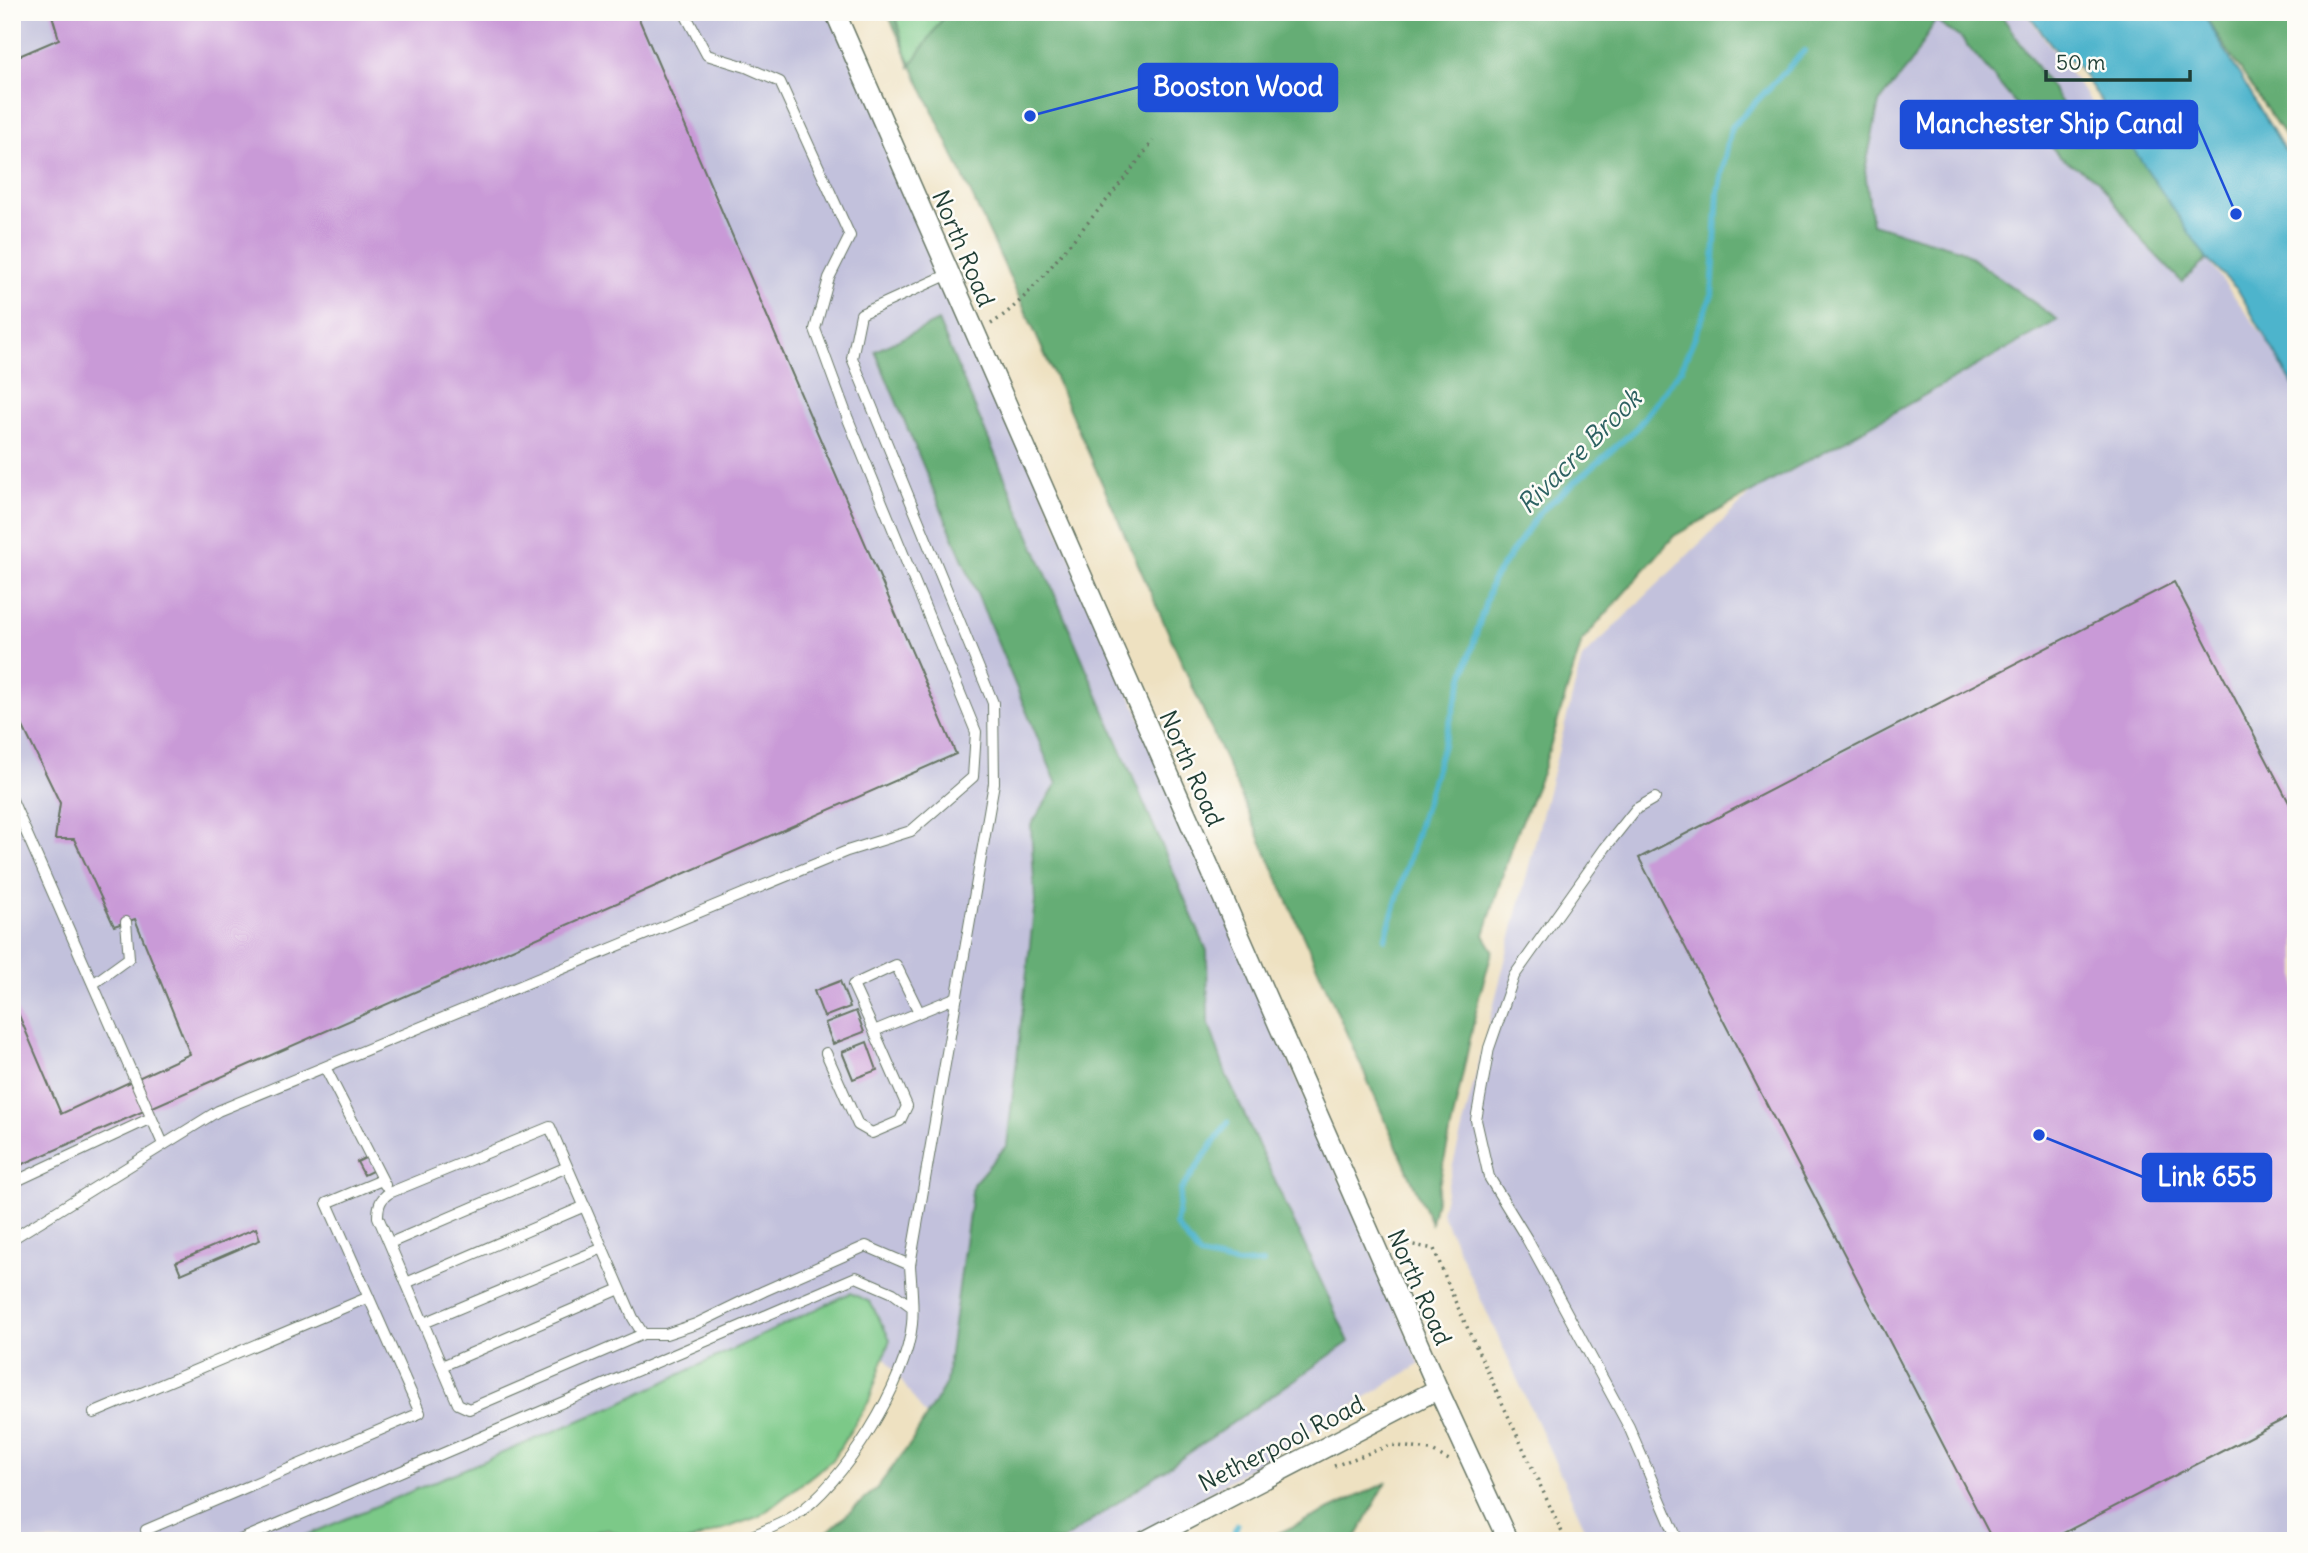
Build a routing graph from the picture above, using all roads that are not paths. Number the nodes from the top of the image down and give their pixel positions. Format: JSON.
{"nodes":[{"id":1,"x":684,"y":12,"type":"edge"},
{"id":2,"x":835,"y":12,"type":"edge"},
{"id":3,"x":949,"y":274,"type":"junction"},
{"id":4,"x":1655,"y":798,"type":"dead end"},
{"id":5,"x":12,"y":800,"type":"edge"},
{"id":6,"x":126,"y":922,"type":"dead end"},
{"id":7,"x":93,"y":984,"type":"junction"},
{"id":8,"x":957,"y":997,"type":"junction"},
{"id":9,"x":919,"y":1012,"type":"junction"},
{"id":10,"x":874,"y":1031,"type":"junction"},
{"id":11,"x":826,"y":1054,"type":"dead end"},
{"id":12,"x":325,"y":1067,"type":"junction"},
{"id":13,"x":151,"y":1118,"type":"junction"},
{"id":14,"x":163,"y":1144,"type":"junction"},
{"id":15,"x":567,"y":1167,"type":"junction"},
{"id":16,"x":382,"y":1180,"type":"junction"},
{"id":17,"x":12,"y":1183,"type":"edge"},
{"id":18,"x":389,"y":1193,"type":"junction"},
{"id":19,"x":584,"y":1206,"type":"junction"},
{"id":20,"x":12,"y":1239,"type":"edge"},
{"id":21,"x":390,"y":1243,"type":"junction"},
{"id":22,"x":603,"y":1248,"type":"junction"},
{"id":23,"x":911,"y":1265,"type":"junction"},
{"id":24,"x":406,"y":1283,"type":"junction"},
{"id":25,"x":620,"y":1289,"type":"junction"},
{"id":26,"x":369,"y":1297,"type":"junction"},
{"id":27,"x":912,"y":1307,"type":"junction"},
{"id":28,"x":424,"y":1323,"type":"junction"},
{"id":29,"x":643,"y":1334,"type":"junction"},
{"id":30,"x":442,"y":1366,"type":"junction"},
{"id":31,"x":1438,"y":1389,"type":"junction"},
{"id":32,"x":94,"y":1413,"type":"dead end"},
{"id":33,"x":146,"y":1530,"type":"dead end"},
{"id":34,"x":238,"y":1541,"type":"edge"},
{"id":35,"x":740,"y":1541,"type":"edge"},
{"id":36,"x":1145,"y":1541,"type":"edge"},
{"id":37,"x":1508,"y":1541,"type":"edge"},
{"id":38,"x":1678,"y":1541,"type":"edge"}],
"edges":[{"from":1,"to":12,"type":"lane"},
{"from":2,"to":3,"type":"street","name":"North Road"},
{"from":3,"to":8,"type":"lane"},
{"from":3,"to":31,"type":"street","name":"North Road"},
{"from":4,"to":38,"type":"lane"},
{"from":5,"to":7,"type":"lane"},
{"from":6,"to":7,"type":"lane"},
{"from":7,"to":13,"type":"lane"},
{"from":8,"to":9,"type":"lane"},
{"from":8,"to":23,"type":"lane"},
{"from":9,"to":10,"type":"lane"},
{"from":9,"to":10,"type":"lane"},
{"from":10,"to":11,"type":"lane"},
{"from":12,"to":14,"type":"lane"},
{"from":12,"to":16,"type":"lane"},
{"from":13,"to":14,"type":"lane"},
{"from":13,"to":17,"type":"lane"},
{"from":14,"to":20,"type":"lane"},
{"from":15,"to":18,"type":"lane"},
{"from":15,"to":19,"type":"lane"},
{"from":15,"to":21,"type":"lane"},
{"from":16,"to":18,"type":"lane"},
{"from":16,"to":26,"type":"lane"},
{"from":18,"to":21,"type":"lane"},
{"from":19,"to":22,"type":"lane"},
{"from":19,"to":24,"type":"lane"},
{"from":21,"to":24,"type":"lane"},
{"from":22,"to":25,"type":"lane"},
{"from":22,"to":28,"type":"lane"},
{"from":23,"to":27,"type":"lane"},
{"from":23,"to":29,"type":"lane"},
{"from":24,"to":28,"type":"lane"},
{"from":25,"to":29,"type":"lane"},
{"from":25,"to":30,"type":"lane"},
{"from":26,"to":32,"type":"lane"},
{"from":26,"to":33,"type":"lane"},
{"from":27,"to":34,"type":"lane"},
{"from":27,"to":35,"type":"lane"},
{"from":28,"to":30,"type":"lane"},
{"from":29,"to":30,"type":"lane"},
{"from":31,"to":36,"type":"street","name":"Netherpool Road"},
{"from":31,"to":37,"type":"street","name":"North Road"}]}
